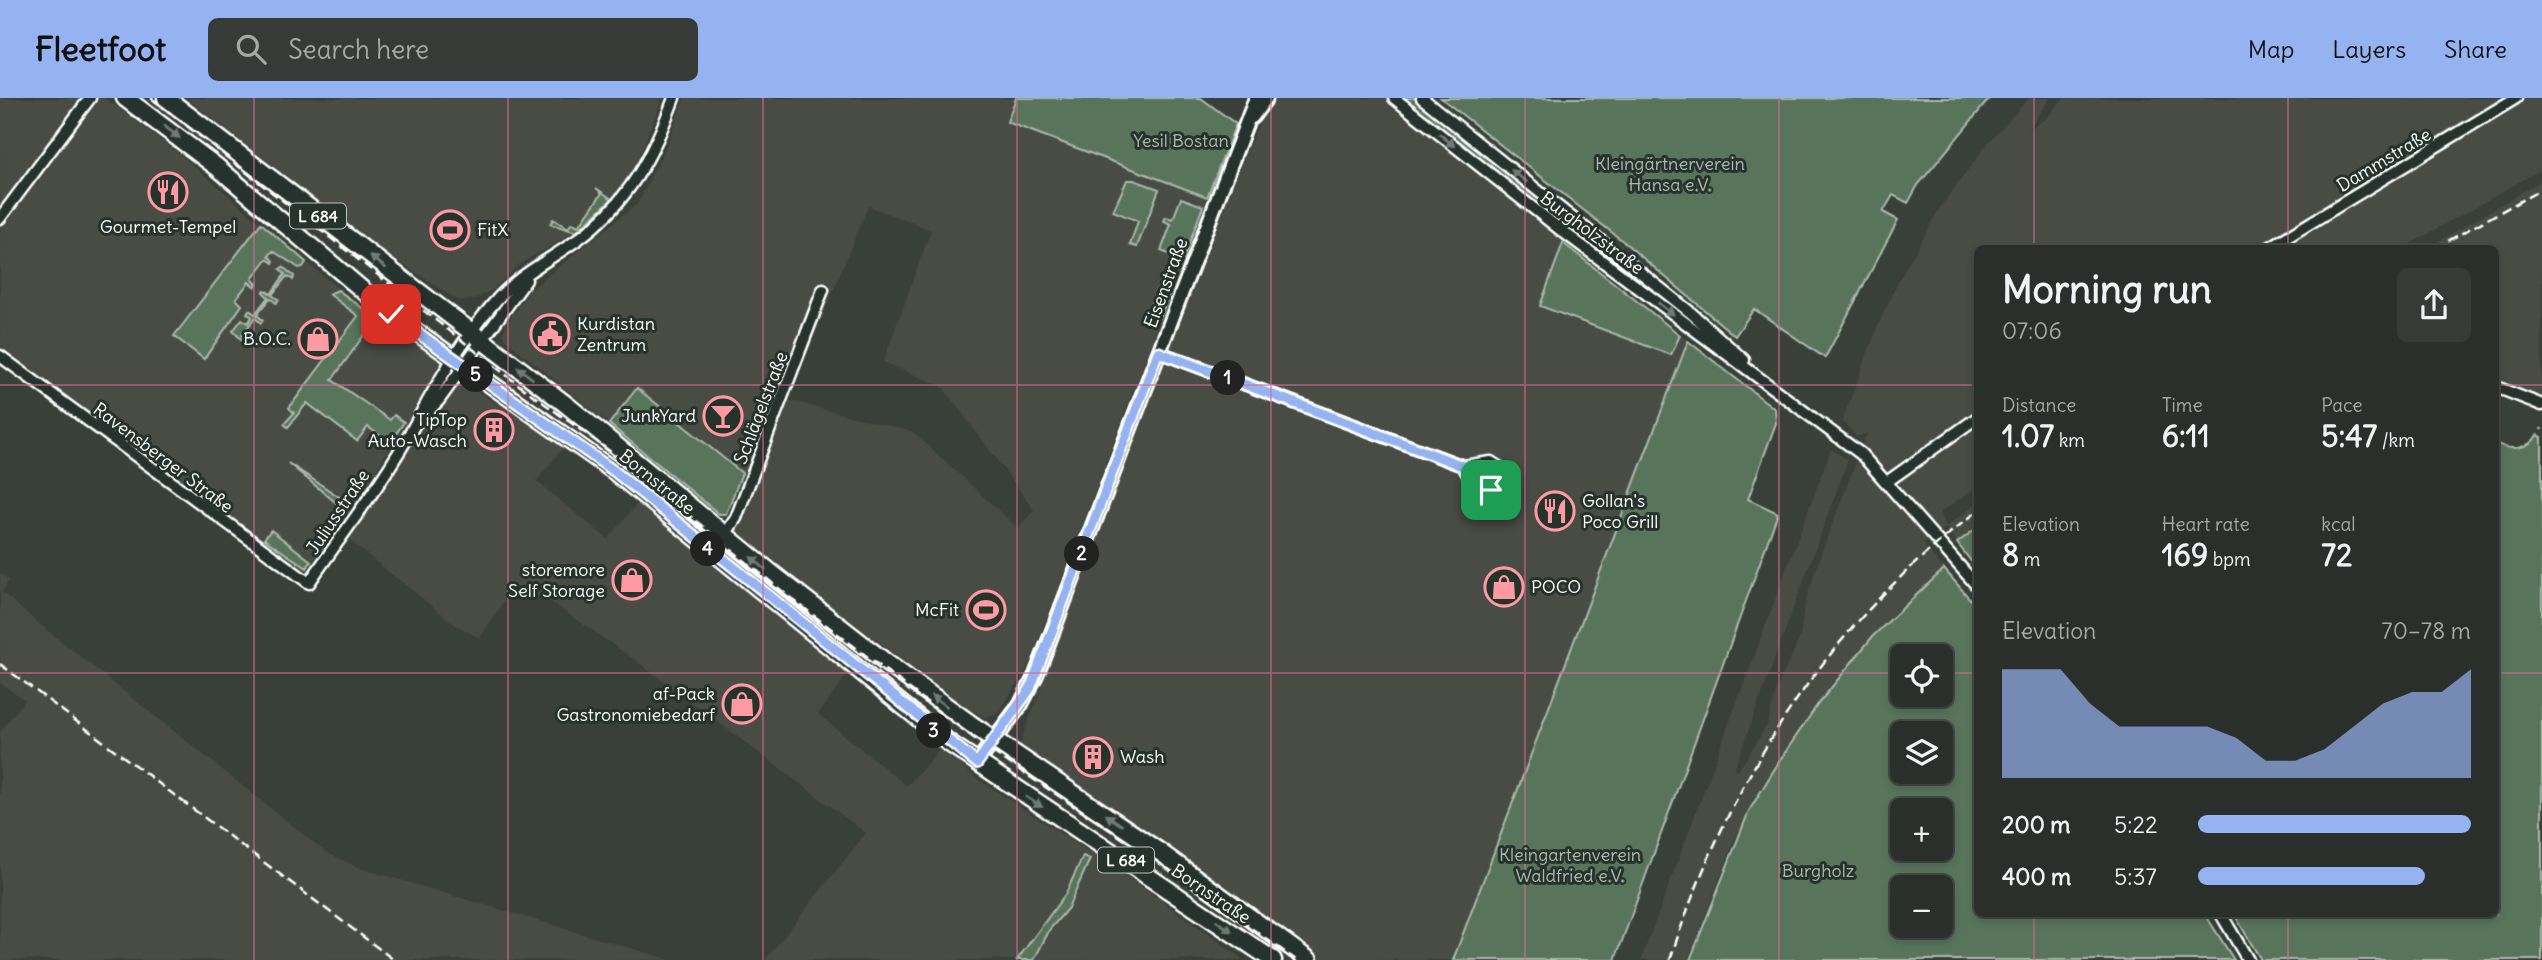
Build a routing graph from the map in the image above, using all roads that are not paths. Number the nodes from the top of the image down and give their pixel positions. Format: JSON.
{"nodes":[{"id":1,"x":90,"y":98,"type":"edge"},
{"id":2,"x":125,"y":98,"type":"edge"},
{"id":3,"x":166,"y":98,"type":"edge"},
{"id":4,"x":674,"y":98,"type":"edge"},
{"id":5,"x":1256,"y":98,"type":"edge"},
{"id":6,"x":1266,"y":98,"type":"edge"},
{"id":7,"x":1394,"y":98,"type":"edge"},
{"id":8,"x":1422,"y":98,"type":"edge"},
{"id":9,"x":2516,"y":98,"type":"edge"},
{"id":10,"x":1250,"y":120,"type":"junction"},
{"id":11,"x":0,"y":218,"type":"edge"},
{"id":12,"x":2274,"y":245,"type":"edge"},
{"id":13,"x":823,"y":290,"type":"dead end"},
{"id":14,"x":477,"y":336,"type":"junction"},
{"id":15,"x":1722,"y":345,"type":"junction"},
{"id":16,"x":1158,"y":352,"type":"junction"},
{"id":17,"x":0,"y":356,"type":"edge"},
{"id":18,"x":458,"y":362,"type":"junction"},
{"id":19,"x":2499,"y":388,"type":"edge"},
{"id":20,"x":2542,"y":405,"type":"edge"},
{"id":21,"x":1974,"y":420,"type":"edge"},
{"id":22,"x":1463,"y":466,"type":"dead end"},
{"id":23,"x":1888,"y":481,"type":"junction"},
{"id":24,"x":725,"y":535,"type":"junction"},
{"id":25,"x":1974,"y":582,"type":"edge"},
{"id":26,"x":309,"y":583,"type":"joint"},
{"id":27,"x":995,"y":740,"type":"junction"},
{"id":28,"x":977,"y":763,"type":"junction"},
{"id":29,"x":2223,"y":917,"type":"edge"},
{"id":30,"x":1273,"y":960,"type":"edge"},
{"id":31,"x":1309,"y":960,"type":"edge"},
{"id":32,"x":2248,"y":960,"type":"edge"}],
"edges":[{"from":1,"to":11,"type":"street"},
{"from":2,"to":18,"type":"main road","name":"Bornstraße","number":"L 684","one_way":true},
{"from":14,"to":3,"type":"main road","name":"Bornstraße","number":"L 684","one_way":true},
{"from":4,"to":14,"type":"street","name":"Juliusstraße"},
{"from":5,"to":10,"type":"street","name":"Eisenstraße"},
{"from":6,"to":10,"type":"street","name":"Eisenstraße"},
{"from":7,"to":15,"type":"street","name":"Burgholzstraße","one_way":true},
{"from":15,"to":8,"type":"street","name":"Burgholzstraße","one_way":true},
{"from":9,"to":12,"type":"street","name":"Dammstraße"},
{"from":10,"to":16,"type":"street","name":"Eisenstraße"},
{"from":13,"to":24,"type":"street","name":"Schlägelstraße"},
{"from":14,"to":18,"type":"street","name":"Juliusstraße"},
{"from":24,"to":14,"type":"main road","name":"Bornstraße","number":"L 684","one_way":true},
{"from":15,"to":23,"type":"street","name":"Burgholzstraße"},
{"from":16,"to":22,"type":"street"},
{"from":16,"to":27,"type":"street","name":"Eisenstraße"},
{"from":17,"to":26,"type":"street","name":"Ravensberger Straße"},
{"from":18,"to":26,"type":"street","name":"Juliusstraße"},
{"from":18,"to":28,"type":"main road","name":"Bornstraße","number":"L 684"},
{"from":19,"to":20,"type":"street"},
{"from":21,"to":23,"type":"street"},
{"from":23,"to":25,"type":"street","name":"Burgholzstraße"},
{"from":27,"to":24,"type":"main road","name":"Bornstraße","number":"L 684","one_way":true},
{"from":27,"to":28,"type":"street","name":"Eisenstraße"},
{"from":31,"to":27,"type":"main road","name":"Bornstraße","number":"L 684","one_way":true},
{"from":28,"to":30,"type":"main road","name":"Bornstraße","number":"L 684","one_way":true},
{"from":29,"to":32,"type":"street"}]}
